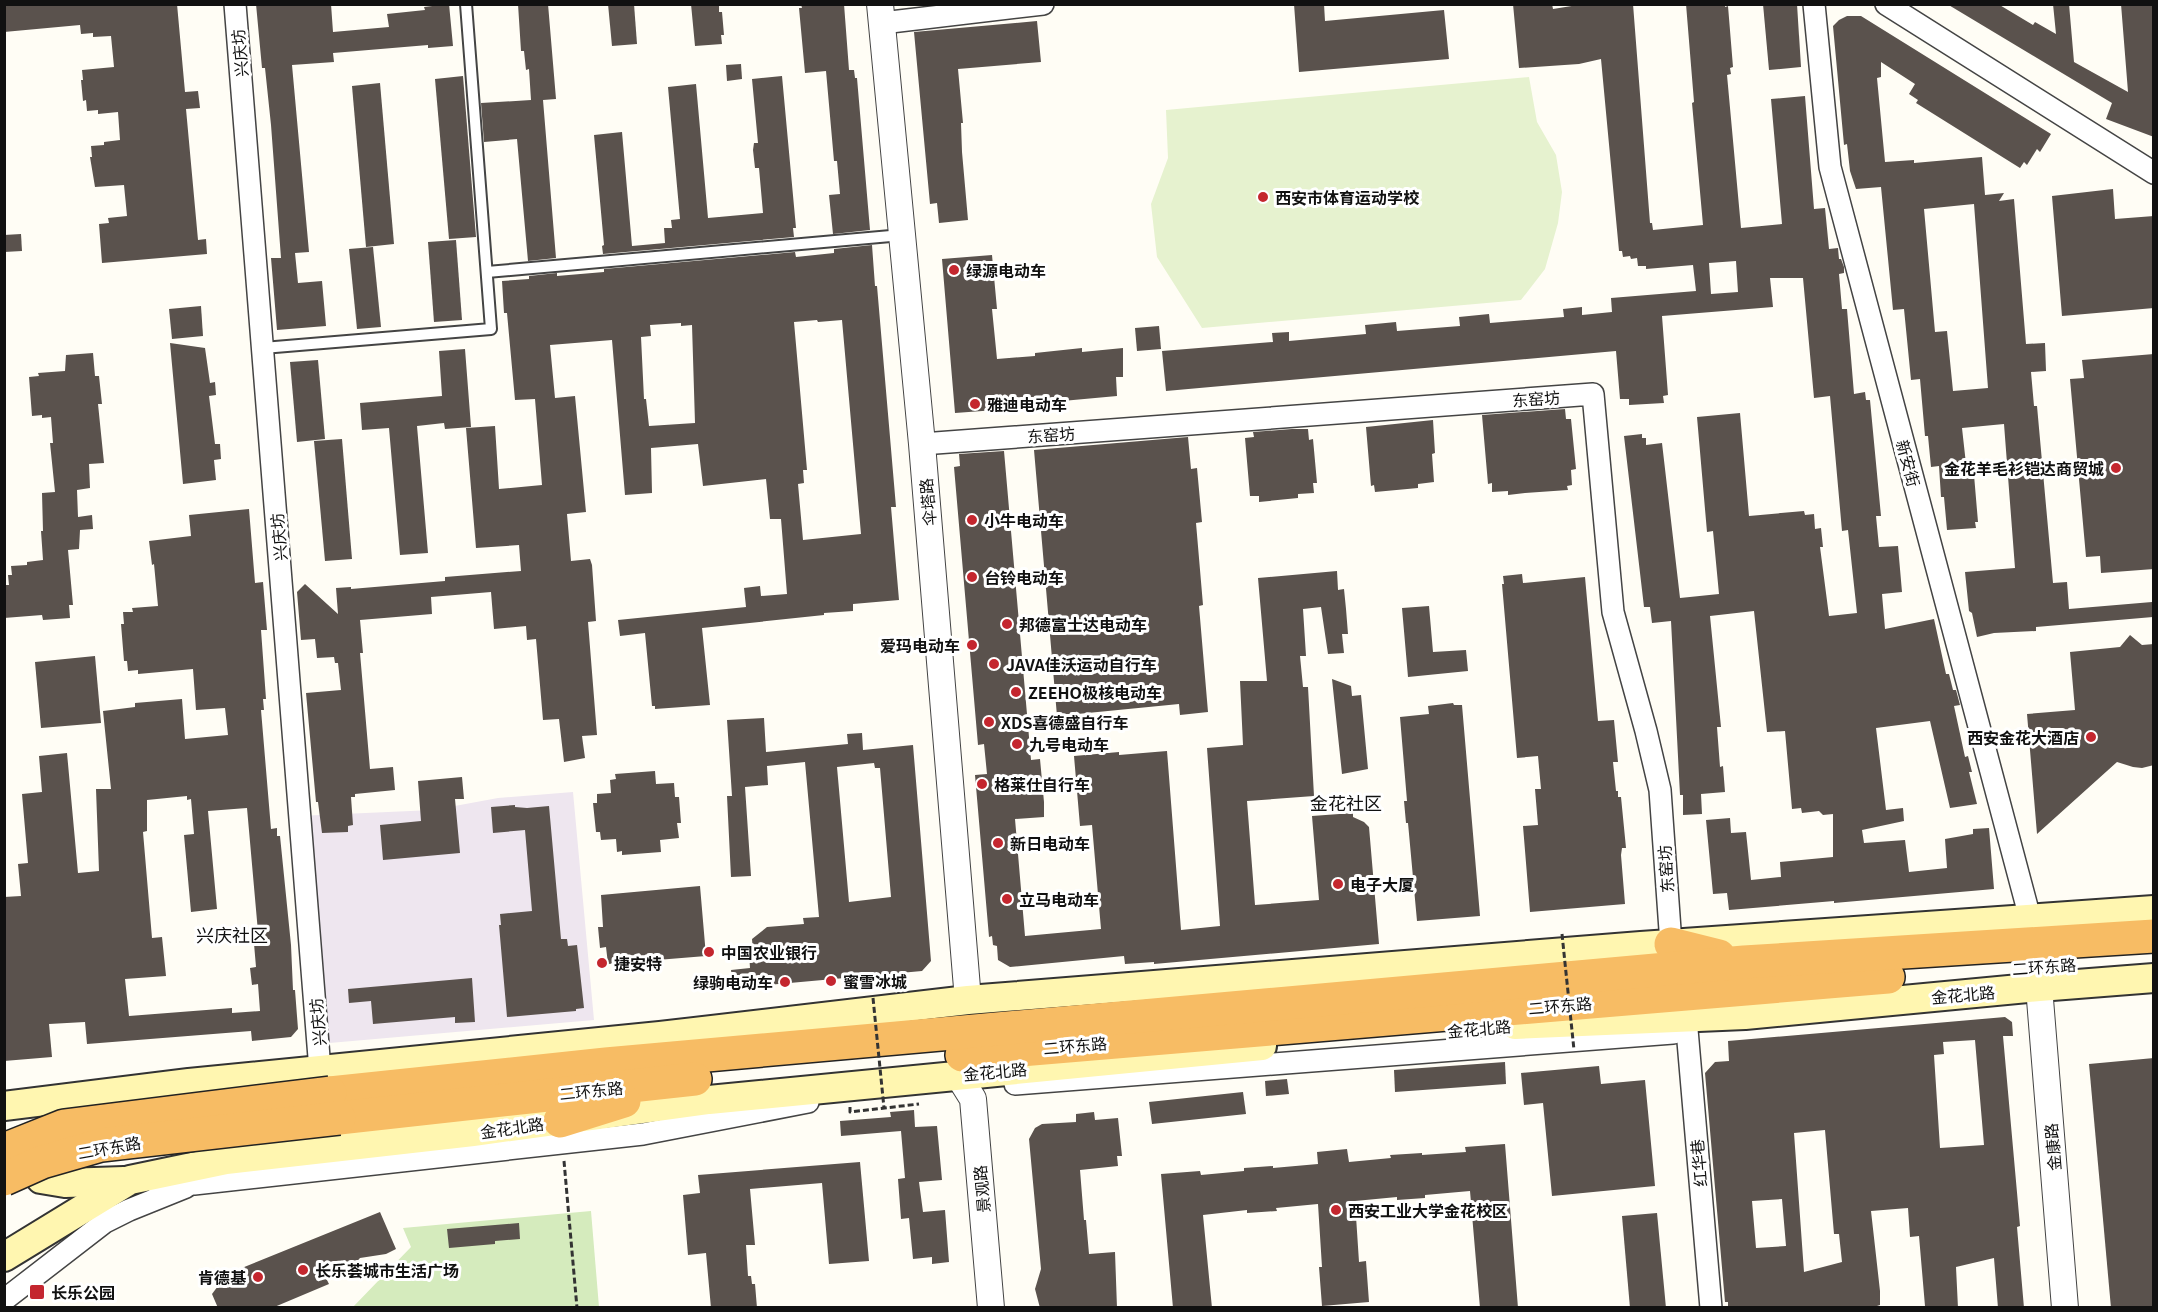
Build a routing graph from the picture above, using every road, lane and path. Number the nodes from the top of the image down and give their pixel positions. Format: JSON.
{"nodes":[{"id":1,"x":235,"y":4,"type":"edge"},
{"id":2,"x":466,"y":4,"type":"edge"},
{"id":3,"x":1043,"y":4,"type":"edge"},
{"id":4,"x":1814,"y":4,"type":"edge"},
{"id":5,"x":1886,"y":4,"type":"edge"},
{"id":6,"x":881,"y":14,"type":"edge"},
{"id":7,"x":2154,"y":173,"type":"edge"},
{"id":8,"x":902,"y":235,"type":"junction"},
{"id":9,"x":487,"y":272,"type":"junction"},
{"id":10,"x":263,"y":348,"type":"junction"},
{"id":11,"x":922,"y":444,"type":"junction"},
{"id":12,"x":2154,"y":910,"type":"edge"},
{"id":13,"x":2030,"y":918,"type":"junction"},
{"id":14,"x":1562,"y":934,"type":"dead end"},
{"id":15,"x":2154,"y":936,"type":"edge"},
{"id":16,"x":1671,"y":944,"type":"junction"},
{"id":17,"x":2154,"y":958,"type":"edge"},
{"id":18,"x":1749,"y":975,"type":"junction"},
{"id":19,"x":2154,"y":978,"type":"edge"},
{"id":20,"x":2039,"y":987,"type":"junction"},
{"id":21,"x":873,"y":998,"type":"dead end"},
{"id":22,"x":968,"y":1000,"type":"junction"},
{"id":23,"x":1609,"y":1001,"type":"junction"},
{"id":24,"x":1686,"y":1018,"type":"junction"},
{"id":25,"x":534,"y":1049,"type":"junction"},
{"id":26,"x":1574,"y":1050,"type":"dead end"},
{"id":27,"x":698,"y":1068,"type":"junction"},
{"id":28,"x":962,"y":1081,"type":"junction"},
{"id":29,"x":330,"y":1094,"type":"junction"},
{"id":30,"x":97,"y":1095,"type":"junction"},
{"id":31,"x":927,"y":1103,"type":"dead end"},
{"id":32,"x":4,"y":1106,"type":"edge"},
{"id":33,"x":884,"y":1108,"type":"junction"},
{"id":34,"x":850,"y":1112,"type":"dead end"},
{"id":35,"x":561,"y":1132,"type":"junction"},
{"id":36,"x":4,"y":1150,"type":"edge"},
{"id":37,"x":4,"y":1179,"type":"edge"},
{"id":38,"x":130,"y":1180,"type":"junction"},
{"id":39,"x":194,"y":1185,"type":"junction"},
{"id":40,"x":4,"y":1257,"type":"edge"},
{"id":41,"x":4,"y":1300,"type":"edge"},
{"id":42,"x":577,"y":1308,"type":"edge"},
{"id":43,"x":991,"y":1308,"type":"edge"},
{"id":44,"x":1711,"y":1308,"type":"edge"},
{"id":45,"x":2064,"y":1308,"type":"edge"}],
"edges":[{"from":1,"to":10,"type":"street","name":"兴庆坊"},
{"from":2,"to":9,"type":"lane"},
{"from":3,"to":6,"type":"street"},
{"from":4,"to":13,"type":"street","name":"新安街"},
{"from":5,"to":7,"type":"street"},
{"from":6,"to":8,"type":"street","name":"伞塔路"},
{"from":8,"to":9,"type":"lane"},
{"from":8,"to":11,"type":"street","name":"伞塔路"},
{"from":9,"to":10,"type":"lane"},
{"from":10,"to":29,"type":"street","name":"兴庆坊"},
{"from":11,"to":16,"type":"street","name":"东窑坊"},
{"from":11,"to":22,"type":"street","name":"伞塔路"},
{"from":12,"to":13,"type":"main road"},
{"from":13,"to":16,"type":"main road"},
{"from":14,"to":26,"type":"path","bridge":true},
{"from":15,"to":18,"type":"highway","name":"二环东路"},
{"from":16,"to":18,"type":"highway"},
{"from":16,"to":22,"type":"main road"},
{"from":17,"to":18,"type":"highway","name":"二环东路"},
{"from":18,"to":23,"type":"highway","name":"二环东路"},
{"from":18,"to":27,"type":"highway","name":"二环东路"},
{"from":19,"to":20,"type":"main road","name":"金花北路"},
{"from":20,"to":24,"type":"main road","name":"金花北路"},
{"from":20,"to":45,"type":"street","name":"金康路"},
{"from":21,"to":33,"type":"path","bridge":true},
{"from":22,"to":25,"type":"main road"},
{"from":23,"to":24,"type":"highway"},
{"from":23,"to":27,"type":"highway","name":"二环东路"},
{"from":24,"to":28,"type":"main road","name":"金花北路"},
{"from":24,"to":44,"type":"street","name":"红华巷"},
{"from":25,"to":27,"type":"highway"},
{"from":25,"to":29,"type":"main road"},
{"from":27,"to":29,"type":"highway","name":"二环东路"},
{"from":27,"to":35,"type":"highway"},
{"from":28,"to":35,"type":"main road","name":"金花北路"},
{"from":28,"to":43,"type":"street","name":"景观路"},
{"from":29,"to":30,"type":"main road"},
{"from":29,"to":36,"type":"highway","name":"二环东路","bridge":true},
{"from":29,"to":37,"type":"highway","name":"二环东路","bridge":true},
{"from":30,"to":32,"type":"main road"},
{"from":30,"to":38,"type":"main road"},
{"from":31,"to":33,"type":"path"},
{"from":33,"to":34,"type":"path"},
{"from":35,"to":38,"type":"main road","name":"金花北路"},
{"from":35,"to":39,"type":"street"},
{"from":35,"to":42,"type":"path"},
{"from":38,"to":39,"type":"street"},
{"from":38,"to":40,"type":"main road","name":"金花北路"},
{"from":39,"to":41,"type":"street"}]}
